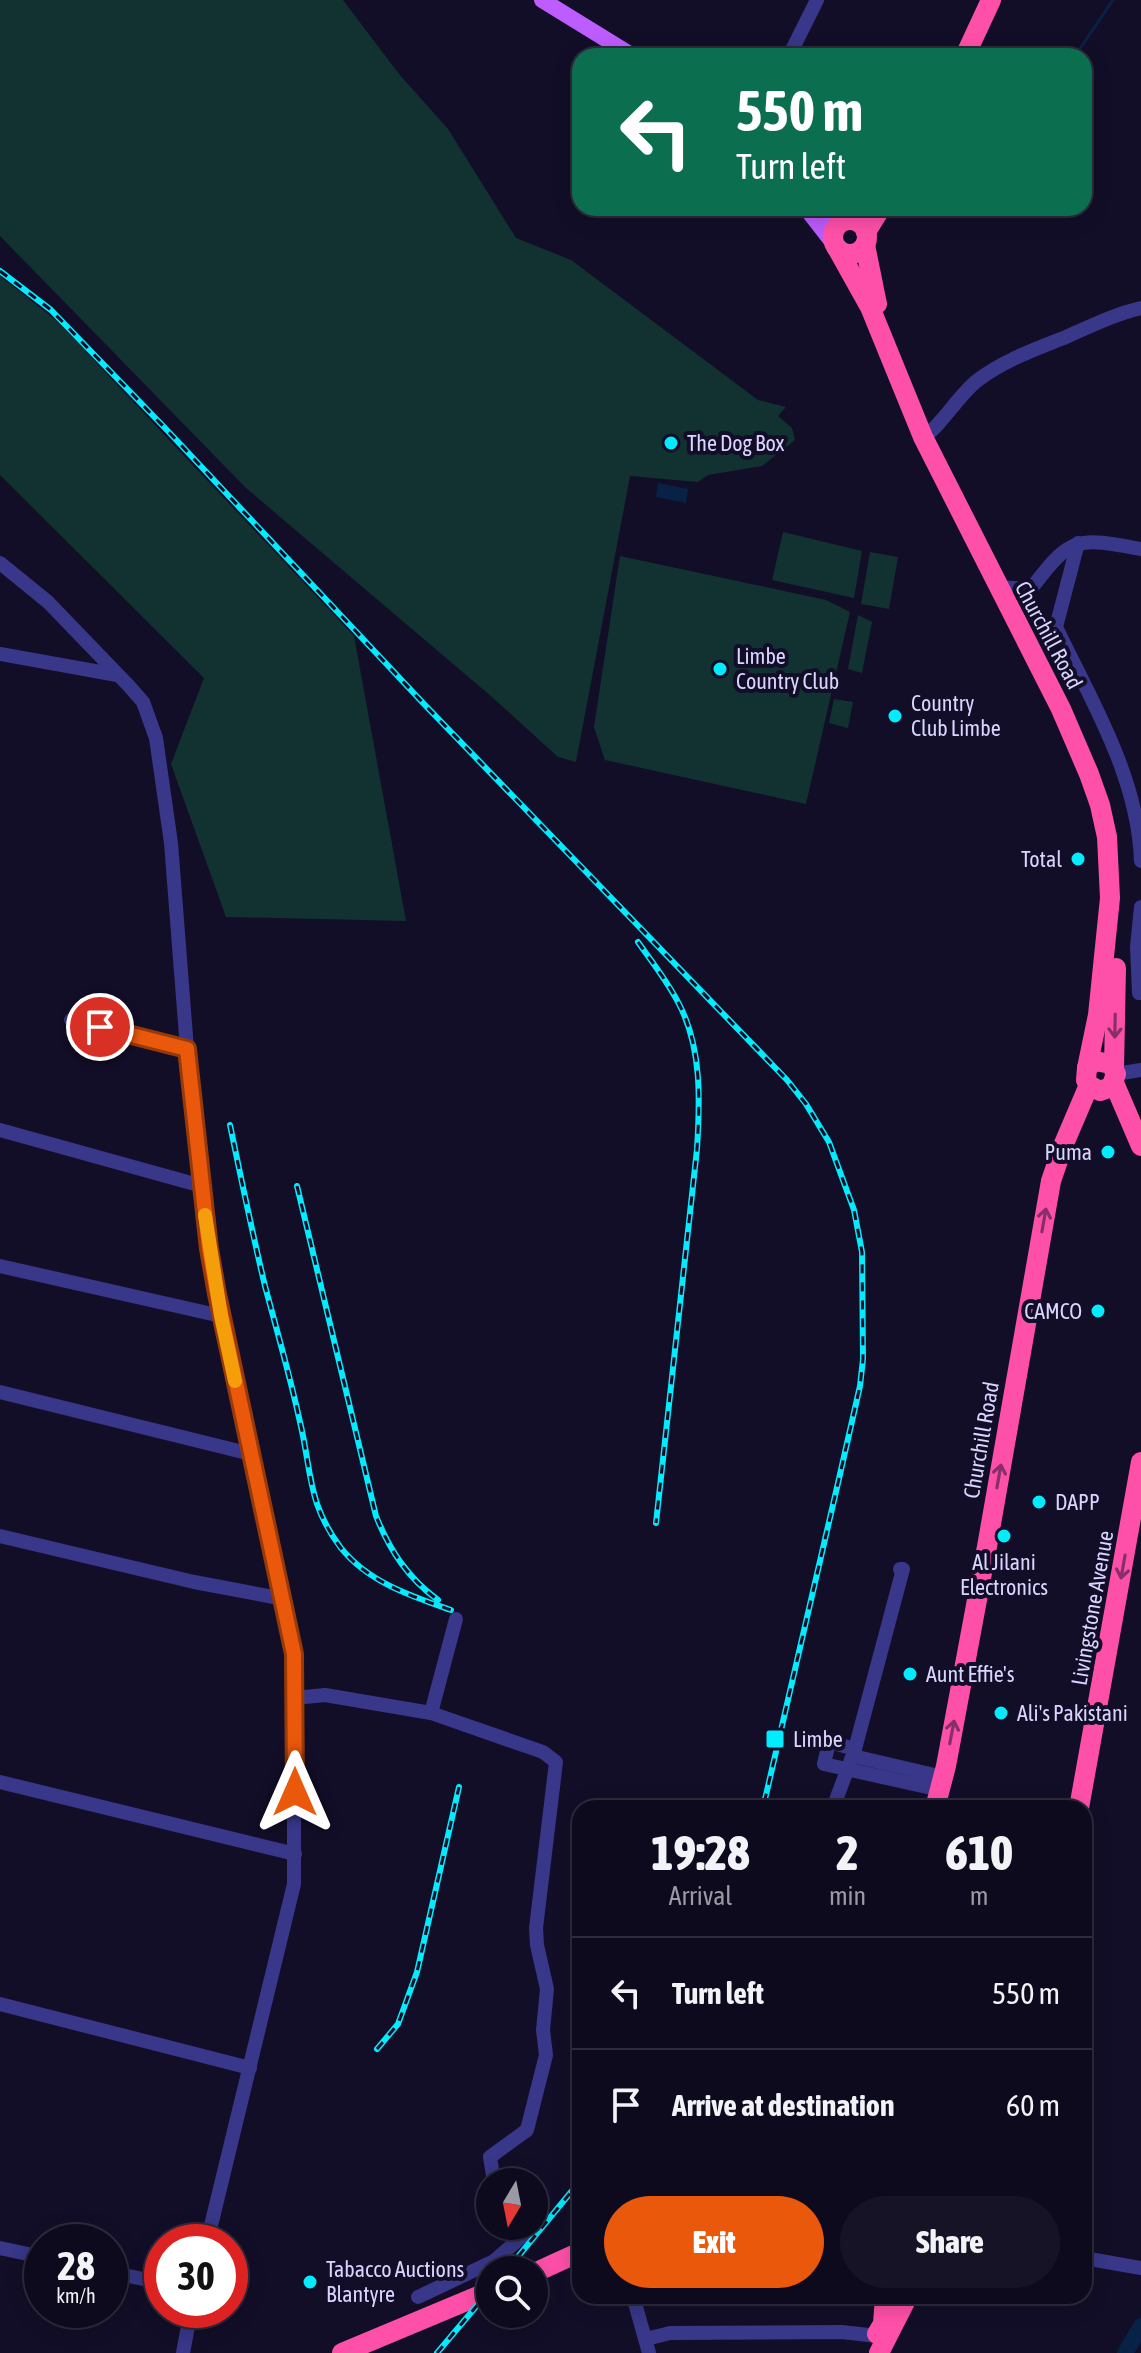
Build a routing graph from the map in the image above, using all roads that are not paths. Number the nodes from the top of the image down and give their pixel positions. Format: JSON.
{"nodes":[{"id":1,"x":542,"y":0,"type":"edge"},
{"id":2,"x":817,"y":0,"type":"edge"},
{"id":3,"x":991,"y":0,"type":"edge"},
{"id":4,"x":563,"y":5,"type":"edge"},
{"id":5,"x":622,"y":48,"type":"edge"},
{"id":6,"x":793,"y":48,"type":"edge"},
{"id":7,"x":969,"y":48,"type":"edge"},
{"id":8,"x":812,"y":216,"type":"edge"},
{"id":9,"x":834,"y":216,"type":"edge"},
{"id":10,"x":853,"y":216,"type":"edge"},
{"id":11,"x":877,"y":216,"type":"edge"},
{"id":12,"x":844,"y":221,"type":"junction"},
{"id":13,"x":865,"y":238,"type":"junction"},
{"id":14,"x":836,"y":246,"type":"junction"},
{"id":15,"x":1141,"y":308,"type":"edge"},
{"id":16,"x":927,"y":435,"type":"junction"},
{"id":17,"x":1078,"y":543,"type":"junction"},
{"id":18,"x":1141,"y":549,"type":"edge"},
{"id":19,"x":0,"y":563,"type":"edge"},
{"id":20,"x":1004,"y":587,"type":"junction"},
{"id":21,"x":0,"y":654,"type":"edge"},
{"id":22,"x":117,"y":675,"type":"junction"},
{"id":23,"x":1141,"y":861,"type":"edge"},
{"id":24,"x":1141,"y":907,"type":"edge"},
{"id":25,"x":1139,"y":993,"type":"dead end"},
{"id":26,"x":71,"y":1020,"type":"dead end"},
{"id":27,"x":187,"y":1049,"type":"junction"},
{"id":28,"x":1141,"y":1070,"type":"edge"},
{"id":29,"x":1115,"y":1075,"type":"junction"},
{"id":30,"x":1088,"y":1077,"type":"junction"},
{"id":31,"x":0,"y":1130,"type":"edge"},
{"id":32,"x":1141,"y":1146,"type":"edge"},
{"id":33,"x":202,"y":1186,"type":"junction"},
{"id":34,"x":0,"y":1266,"type":"edge"},
{"id":35,"x":221,"y":1316,"type":"junction"},
{"id":36,"x":0,"y":1392,"type":"edge"},
{"id":37,"x":251,"y":1454,"type":"junction"},
{"id":38,"x":1141,"y":1462,"type":"edge"},
{"id":39,"x":0,"y":1536,"type":"edge"},
{"id":40,"x":900,"y":1569,"type":"dead end"},
{"id":41,"x":284,"y":1599,"type":"junction"},
{"id":42,"x":456,"y":1619,"type":"dead end"},
{"id":43,"x":295,"y":1698,"type":"junction"},
{"id":44,"x":431,"y":1713,"type":"junction"},
{"id":45,"x":852,"y":1758,"type":"junction"},
{"id":46,"x":0,"y":1782,"type":"edge"},
{"id":47,"x":939,"y":1792,"type":"edge"},
{"id":48,"x":836,"y":1800,"type":"edge"},
{"id":49,"x":1081,"y":1800,"type":"edge"},
{"id":50,"x":295,"y":1854,"type":"junction"},
{"id":51,"x":0,"y":2004,"type":"edge"},
{"id":52,"x":250,"y":2068,"type":"junction"},
{"id":53,"x":492,"y":2168,"type":"edge"},
{"id":54,"x":211,"y":2224,"type":"edge"},
{"id":55,"x":518,"y":2240,"type":"edge"},
{"id":56,"x":0,"y":2248,"type":"edge"},
{"id":57,"x":24,"y":2253,"type":"edge"},
{"id":58,"x":572,"y":2256,"type":"edge"},
{"id":59,"x":1092,"y":2260,"type":"edge"},
{"id":60,"x":548,"y":2267,"type":"edge"},
{"id":61,"x":1141,"y":2268,"type":"edge"},
{"id":62,"x":418,"y":2297,"type":"dead end"},
{"id":63,"x":476,"y":2297,"type":"edge"},
{"id":64,"x":635,"y":2304,"type":"edge"},
{"id":65,"x":886,"y":2304,"type":"edge"},
{"id":66,"x":902,"y":2304,"type":"edge"},
{"id":67,"x":188,"y":2328,"type":"edge"},
{"id":68,"x":876,"y":2341,"type":"edge"},
{"id":69,"x":648,"y":2346,"type":"edge"},
{"id":70,"x":183,"y":2353,"type":"edge"},
{"id":71,"x":342,"y":2353,"type":"edge"}],
"edges":[{"from":1,"to":4,"type":"main road"},
{"from":2,"to":6,"type":"street"},
{"from":3,"to":7,"type":"highway"},
{"from":4,"to":5,"type":"main road"},
{"from":8,"to":14,"type":"main road"},
{"from":9,"to":12,"type":"main road"},
{"from":10,"to":12,"type":"highway"},
{"from":11,"to":13,"type":"highway"},
{"from":12,"to":13,"type":"highway"},
{"from":12,"to":14,"type":"highway"},
{"from":13,"to":14,"type":"highway"},
{"from":13,"to":16,"type":"highway","name":"Churchill Road"},
{"from":14,"to":16,"type":"highway","name":"Churchill Road"},
{"from":15,"to":16,"type":"street"},
{"from":16,"to":20,"type":"highway","name":"Churchill Road"},
{"from":17,"to":18,"type":"street"},
{"from":17,"to":20,"type":"street"},
{"from":17,"to":23,"type":"street"},
{"from":19,"to":22,"type":"street"},
{"from":20,"to":29,"type":"highway","name":"Churchill Road","one_way":true},
{"from":20,"to":30,"type":"highway","name":"Churchill Road"},
{"from":21,"to":22,"type":"street"},
{"from":22,"to":27,"type":"street"},
{"from":24,"to":25,"type":"street"},
{"from":26,"to":27,"type":"street"},
{"from":27,"to":33,"type":"street"},
{"from":28,"to":29,"type":"street"},
{"from":29,"to":30,"type":"highway"},
{"from":29,"to":32,"type":"highway"},
{"from":47,"to":30,"type":"highway","name":"Churchill Road","one_way":true},
{"from":31,"to":33,"type":"street"},
{"from":33,"to":35,"type":"street"},
{"from":34,"to":35,"type":"street"},
{"from":35,"to":37,"type":"street"},
{"from":36,"to":37,"type":"street"},
{"from":37,"to":41,"type":"street"},
{"from":38,"to":49,"type":"highway","name":"Livingstone Avenue","one_way":true},
{"from":39,"to":41,"type":"street"},
{"from":40,"to":45,"type":"street"},
{"from":41,"to":43,"type":"street"},
{"from":42,"to":44,"type":"street"},
{"from":43,"to":44,"type":"street"},
{"from":43,"to":50,"type":"street"},
{"from":44,"to":53,"type":"street"},
{"from":45,"to":47,"type":"street"},
{"from":45,"to":48,"type":"street"},
{"from":46,"to":50,"type":"street"},
{"from":50,"to":52,"type":"street"},
{"from":51,"to":52,"type":"street"},
{"from":52,"to":54,"type":"street"},
{"from":55,"to":62,"type":"street"},
{"from":56,"to":57,"type":"street"},
{"from":58,"to":60,"type":"highway"},
{"from":59,"to":61,"type":"street"},
{"from":63,"to":71,"type":"highway"},
{"from":64,"to":69,"type":"street"},
{"from":65,"to":68,"type":"highway"},
{"from":66,"to":68,"type":"highway"},
{"from":67,"to":70,"type":"street"},
{"from":68,"to":69,"type":"street"}]}
